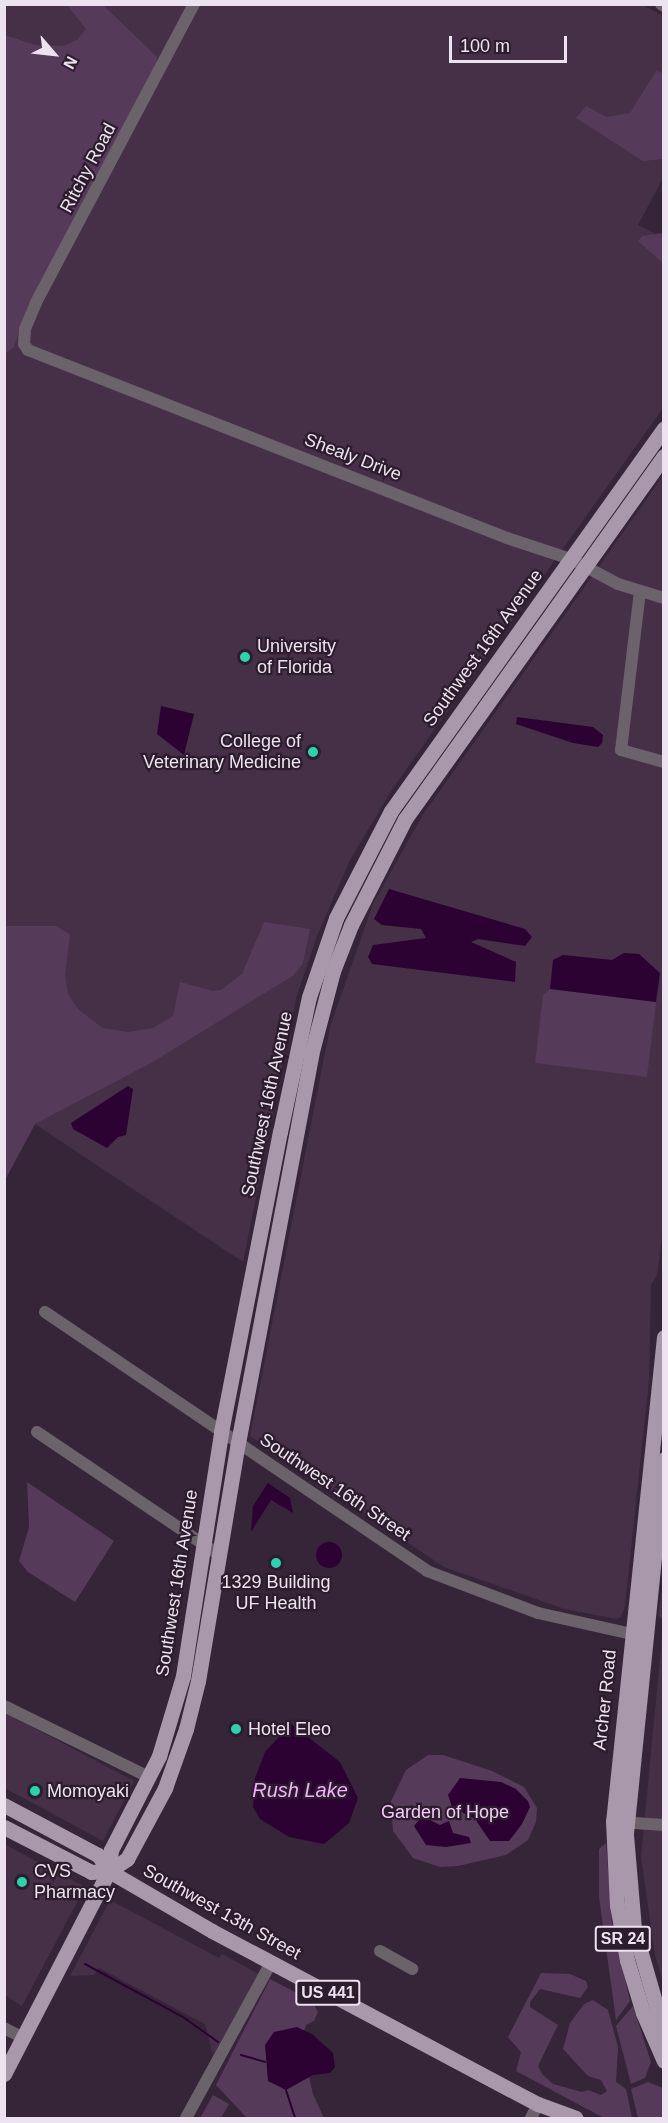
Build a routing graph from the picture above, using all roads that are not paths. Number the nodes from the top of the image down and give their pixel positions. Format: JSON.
{"nodes":[{"id":1,"x":194,"y":4,"type":"edge"},
{"id":2,"x":28,"y":350,"type":"joint"},
{"id":3,"x":663,"y":428,"type":"edge"},
{"id":4,"x":663,"y":456,"type":"edge"},
{"id":5,"x":578,"y":562,"type":"junction"},
{"id":6,"x":640,"y":591,"type":"junction"},
{"id":7,"x":663,"y":598,"type":"edge"},
{"id":8,"x":663,"y":762,"type":"edge"},
{"id":9,"x":45,"y":1312,"type":"dead end"},
{"id":10,"x":663,"y":1337,"type":"edge"},
{"id":11,"x":37,"y":1432,"type":"dead end"},
{"id":12,"x":221,"y":1432,"type":"junction"},
{"id":13,"x":238,"y":1443,"type":"junction"},
{"id":14,"x":663,"y":1460,"type":"edge"},
{"id":15,"x":204,"y":1544,"type":"junction"},
{"id":16,"x":218,"y":1554,"type":"junction"},
{"id":17,"x":638,"y":1636,"type":"junction"},
{"id":18,"x":4,"y":1706,"type":"edge"},
{"id":19,"x":149,"y":1777,"type":"junction"},
{"id":20,"x":4,"y":1805,"type":"edge"},
{"id":21,"x":620,"y":1822,"type":"junction"},
{"id":22,"x":663,"y":1825,"type":"edge"},
{"id":23,"x":4,"y":1827,"type":"edge"},
{"id":24,"x":110,"y":1871,"type":"junction"},
{"id":25,"x":380,"y":1951,"type":"dead end"},
{"id":26,"x":271,"y":1963,"type":"junction"},
{"id":27,"x":412,"y":1969,"type":"dead end"},
{"id":28,"x":4,"y":2028,"type":"edge"},
{"id":29,"x":660,"y":2035,"type":"edge"},
{"id":30,"x":22,"y":2037,"type":"junction"},
{"id":31,"x":663,"y":2061,"type":"edge"},
{"id":32,"x":4,"y":2074,"type":"edge"},
{"id":33,"x":538,"y":2104,"type":"junction"},
{"id":34,"x":186,"y":2118,"type":"edge"},
{"id":35,"x":531,"y":2118,"type":"edge"},
{"id":36,"x":559,"y":2118,"type":"edge"},
{"id":37,"x":576,"y":2118,"type":"edge"}],
"edges":[{"from":1,"to":2,"type":"street","name":"Ritchy Road"},
{"from":2,"to":5,"type":"street","name":"Shealy Drive"},
{"from":3,"to":5,"type":"main road","name":"Southwest 16th Avenue"},
{"from":4,"to":5,"type":"main road","name":"Southwest 16th Avenue"},
{"from":5,"to":6,"type":"street","name":"Shealy Drive"},
{"from":5,"to":12,"type":"main road","name":"Southwest 16th Avenue"},
{"from":5,"to":13,"type":"main road","name":"Southwest 16th Avenue"},
{"from":6,"to":7,"type":"street","name":"Shealy Drive"},
{"from":6,"to":8,"type":"street"},
{"from":9,"to":12,"type":"street","name":"Southwest 16th Street"},
{"from":10,"to":17,"type":"main road","name":"Archer Road","number":"SR 24"},
{"from":11,"to":15,"type":"street"},
{"from":12,"to":13,"type":"street","name":"Southwest 16th Street"},
{"from":12,"to":15,"type":"main road","name":"Southwest 16th Avenue"},
{"from":13,"to":16,"type":"main road","name":"Southwest 16th Avenue"},
{"from":13,"to":17,"type":"street","name":"Southwest 16th Street"},
{"from":14,"to":17,"type":"main road","name":"Archer Road","number":"SR 24"},
{"from":15,"to":16,"type":"street"},
{"from":15,"to":19,"type":"main road","name":"Southwest 16th Avenue"},
{"from":16,"to":24,"type":"main road","name":"Southwest 16th Avenue"},
{"from":17,"to":21,"type":"main road","name":"Archer Road","number":"SR 24"},
{"from":18,"to":19,"type":"street"},
{"from":19,"to":24,"type":"main road","name":"Southwest 16th Avenue"},
{"from":20,"to":24,"type":"main road","name":"Southwest 13th Street","number":"US 441"},
{"from":21,"to":22,"type":"street"},
{"from":21,"to":29,"type":"main road","name":"Archer Road","number":"SR 24"},
{"from":23,"to":24,"type":"main road","name":"Southwest 13th Street","number":"US 441"},
{"from":24,"to":26,"type":"main road","name":"Southwest 13th Street","number":"US 441"},
{"from":24,"to":30,"type":"main road","name":"Southwest 16th Avenue"},
{"from":25,"to":27,"type":"street"},
{"from":26,"to":33,"type":"main road","name":"Southwest 13th Street","number":"US 441"},
{"from":26,"to":34,"type":"street"},
{"from":28,"to":30,"type":"street"},
{"from":29,"to":31,"type":"main road","name":"Archer Road","number":"SR 24"},
{"from":30,"to":32,"type":"main road","name":"Southwest 16th Avenue"},
{"from":33,"to":35,"type":"street"},
{"from":33,"to":36,"type":"main road","name":"Southwest 13th Street","number":"US 441"},
{"from":33,"to":37,"type":"main road","name":"Southwest 13th Street","number":"US 441"}]}
